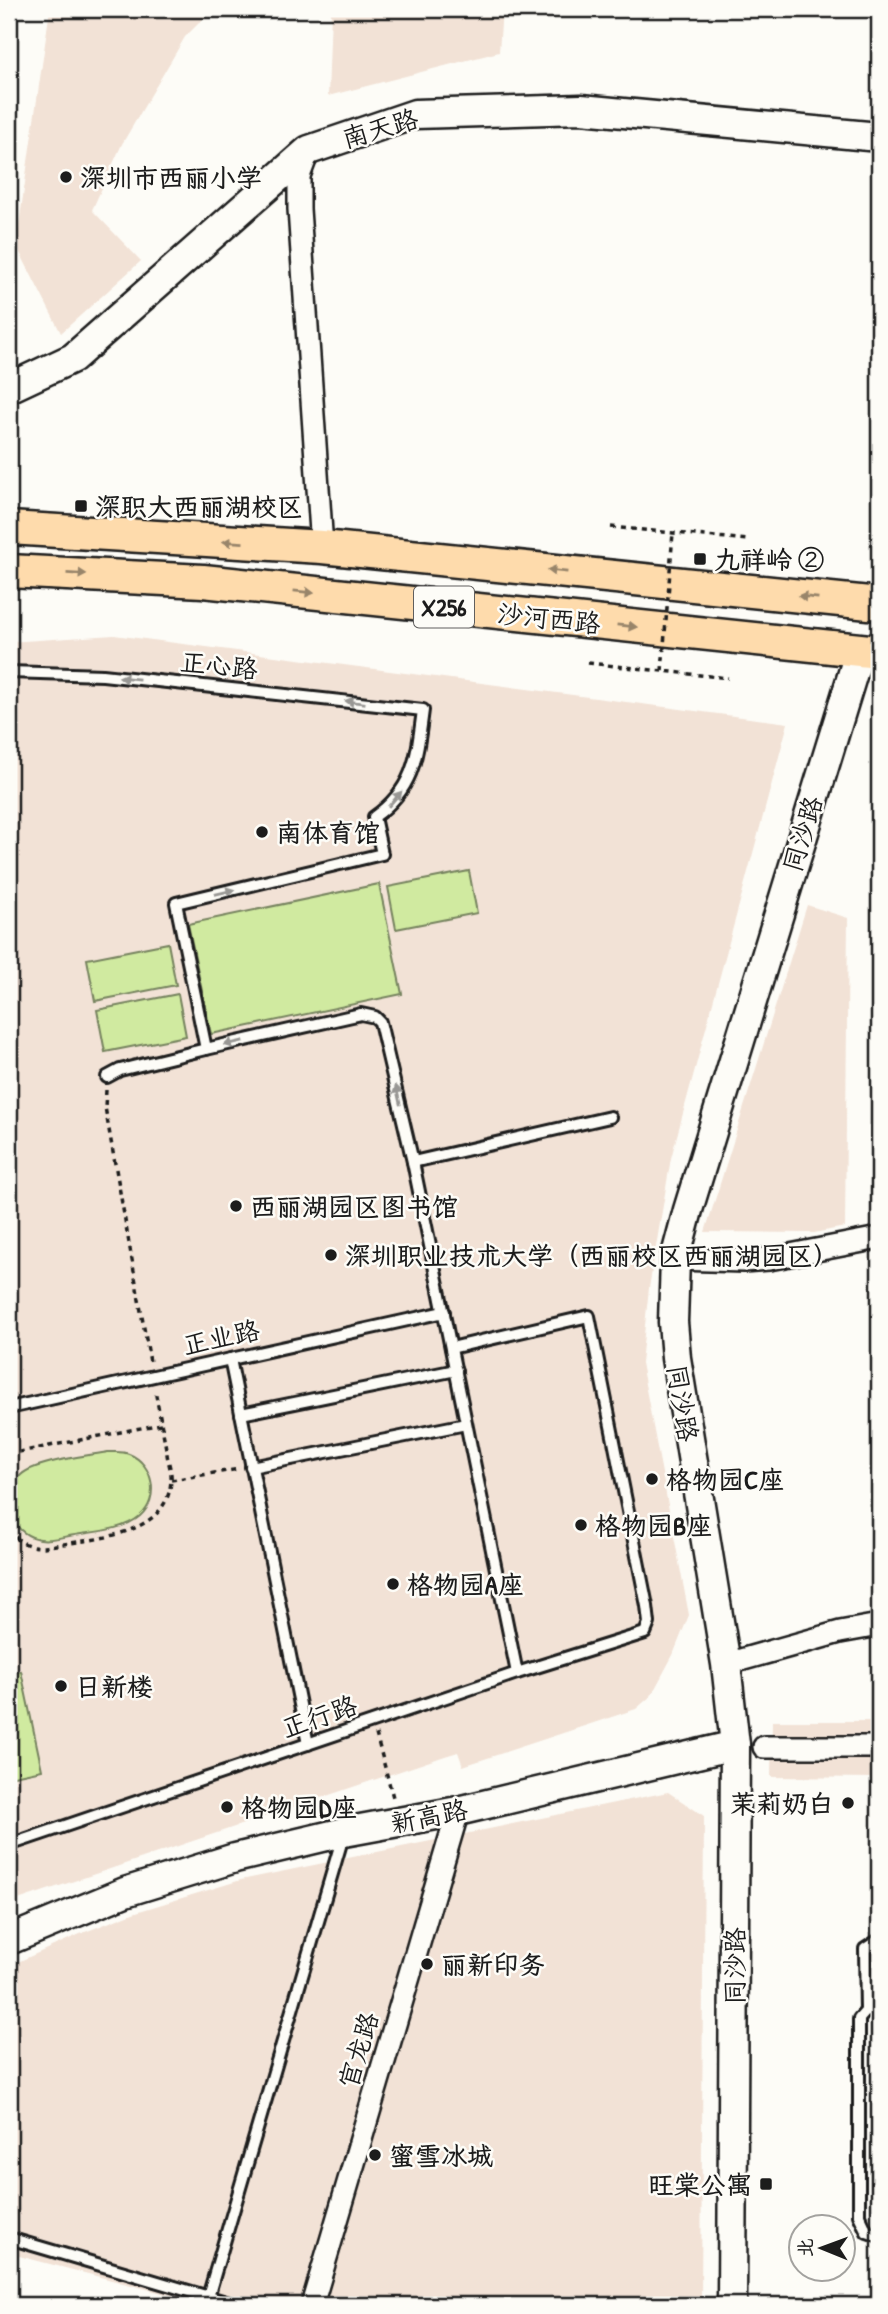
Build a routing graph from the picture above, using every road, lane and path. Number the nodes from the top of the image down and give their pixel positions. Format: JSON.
{"nodes":[{"id":1,"x":879,"y":137,"type":"edge"},
{"id":2,"x":309,"y":150,"type":"junction"},
{"id":3,"x":9,"y":388,"type":"edge"},
{"id":4,"x":611,"y":527,"type":"dead end"},
{"id":5,"x":9,"y":528,"type":"edge"},
{"id":6,"x":673,"y":533,"type":"junction"},
{"id":7,"x":748,"y":540,"type":"dead end"},
{"id":8,"x":322,"y":547,"type":"junction"},
{"id":9,"x":9,"y":571,"type":"edge"},
{"id":10,"x":878,"y":604,"type":"edge"},
{"id":11,"x":869,"y":651,"type":"edge"},
{"id":12,"x":588,"y":663,"type":"dead end"},
{"id":13,"x":662,"y":671,"type":"junction"},
{"id":14,"x":9,"y":672,"type":"edge"},
{"id":15,"x":728,"y":678,"type":"dead end"},
{"id":16,"x":206,"y":1049,"type":"junction"},
{"id":17,"x":107,"y":1077,"type":"joint"},
{"id":18,"x":610,"y":1117,"type":"dead end"},
{"id":19,"x":413,"y":1162,"type":"junction"},
{"id":20,"x":879,"y":1238,"type":"edge"},
{"id":21,"x":675,"y":1259,"type":"junction"},
{"id":22,"x":444,"y":1311,"type":"junction"},
{"id":23,"x":451,"y":1348,"type":"junction"},
{"id":24,"x":230,"y":1359,"type":"junction"},
{"id":25,"x":456,"y":1370,"type":"junction"},
{"id":26,"x":152,"y":1376,"type":"junction"},
{"id":27,"x":9,"y":1408,"type":"edge"},
{"id":28,"x":241,"y":1414,"type":"junction"},
{"id":29,"x":161,"y":1424,"type":"junction"},
{"id":30,"x":466,"y":1424,"type":"junction"},
{"id":31,"x":9,"y":1454,"type":"edge"},
{"id":32,"x":251,"y":1467,"type":"junction"},
{"id":33,"x":172,"y":1480,"type":"junction"},
{"id":34,"x":9,"y":1529,"type":"edge"},
{"id":35,"x":879,"y":1625,"type":"edge"},
{"id":36,"x":726,"y":1664,"type":"junction"},
{"id":37,"x":517,"y":1673,"type":"junction"},
{"id":38,"x":373,"y":1722,"type":"junction"},
{"id":39,"x":308,"y":1744,"type":"junction"},
{"id":40,"x":735,"y":1745,"type":"junction"},
{"id":41,"x":764,"y":1747,"type":"dead end"},
{"id":42,"x":879,"y":1747,"type":"edge"},
{"id":43,"x":458,"y":1811,"type":"junction"},
{"id":44,"x":400,"y":1823,"type":"junction"},
{"id":45,"x":344,"y":1832,"type":"junction"},
{"id":46,"x":9,"y":1845,"type":"edge"},
{"id":47,"x":9,"y":1940,"type":"edge"},
{"id":48,"x":879,"y":1940,"type":"edge"},
{"id":49,"x":866,"y":2011,"type":"junction"},
{"id":50,"x":879,"y":2012,"type":"edge"},
{"id":51,"x":879,"y":2236,"type":"edge"},
{"id":52,"x":9,"y":2238,"type":"edge"},
{"id":53,"x":208,"y":2297,"type":"junction"},
{"id":54,"x":236,"y":2305,"type":"edge"},
{"id":55,"x":312,"y":2305,"type":"edge"},
{"id":56,"x":732,"y":2305,"type":"edge"}],
"edges":[{"from":1,"to":2,"type":"street","name":"南天路"},
{"from":2,"to":3,"type":"street","name":"南天路"},
{"from":2,"to":8,"type":"street"},
{"from":4,"to":6,"type":"path"},
{"from":8,"to":5,"type":"main road","name":"沙河西路","number":"X256","one_way":true},
{"from":6,"to":7,"type":"path"},
{"from":6,"to":13,"type":"path","bridge":true},
{"from":10,"to":8,"type":"main road","name":"沙河西路","number":"X256","one_way":true},
{"from":9,"to":11,"type":"main road","name":"沙河西路","number":"X256","one_way":true},
{"from":11,"to":21,"type":"street","name":"同沙路"},
{"from":12,"to":13,"type":"path"},
{"from":13,"to":15,"type":"path"},
{"from":16,"to":14,"type":"lane","name":"正心路","one_way":true},
{"from":16,"to":17,"type":"lane"},
{"from":19,"to":16,"type":"lane","one_way":true},
{"from":17,"to":26,"type":"path"},
{"from":18,"to":19,"type":"lane"},
{"from":19,"to":22,"type":"lane"},
{"from":20,"to":21,"type":"street"},
{"from":21,"to":36,"type":"street","name":"同沙路"},
{"from":22,"to":23,"type":"lane"},
{"from":22,"to":24,"type":"lane","name":"正业路"},
{"from":23,"to":25,"type":"lane"},
{"from":23,"to":37,"type":"lane","name":"正行路"},
{"from":24,"to":26,"type":"lane","name":"正业路"},
{"from":24,"to":28,"type":"lane"},
{"from":25,"to":28,"type":"lane"},
{"from":25,"to":30,"type":"lane"},
{"from":26,"to":27,"type":"lane","name":"正业路"},
{"from":26,"to":29,"type":"path"},
{"from":28,"to":32,"type":"lane"},
{"from":29,"to":31,"type":"path"},
{"from":29,"to":33,"type":"path"},
{"from":30,"to":32,"type":"lane"},
{"from":30,"to":37,"type":"lane"},
{"from":32,"to":33,"type":"path"},
{"from":32,"to":39,"type":"lane"},
{"from":33,"to":34,"type":"path"},
{"from":35,"to":36,"type":"street"},
{"from":36,"to":40,"type":"street","name":"同沙路"},
{"from":37,"to":38,"type":"lane","name":"正行路"},
{"from":38,"to":39,"type":"lane","name":"正行路"},
{"from":38,"to":44,"type":"path"},
{"from":39,"to":46,"type":"lane","name":"正行路"},
{"from":40,"to":43,"type":"street","name":"新高路"},
{"from":40,"to":56,"type":"street","name":"同沙路"},
{"from":41,"to":42,"type":"street"},
{"from":43,"to":44,"type":"street","name":"新高路"},
{"from":43,"to":55,"type":"street","name":"官龙路"},
{"from":44,"to":45,"type":"street","name":"新高路"},
{"from":45,"to":47,"type":"street","name":"新高路"},
{"from":45,"to":53,"type":"lane"},
{"from":48,"to":49,"type":"lane"},
{"from":49,"to":50,"type":"lane"},
{"from":49,"to":51,"type":"lane"},
{"from":52,"to":53,"type":"lane"},
{"from":53,"to":54,"type":"lane"}]}
